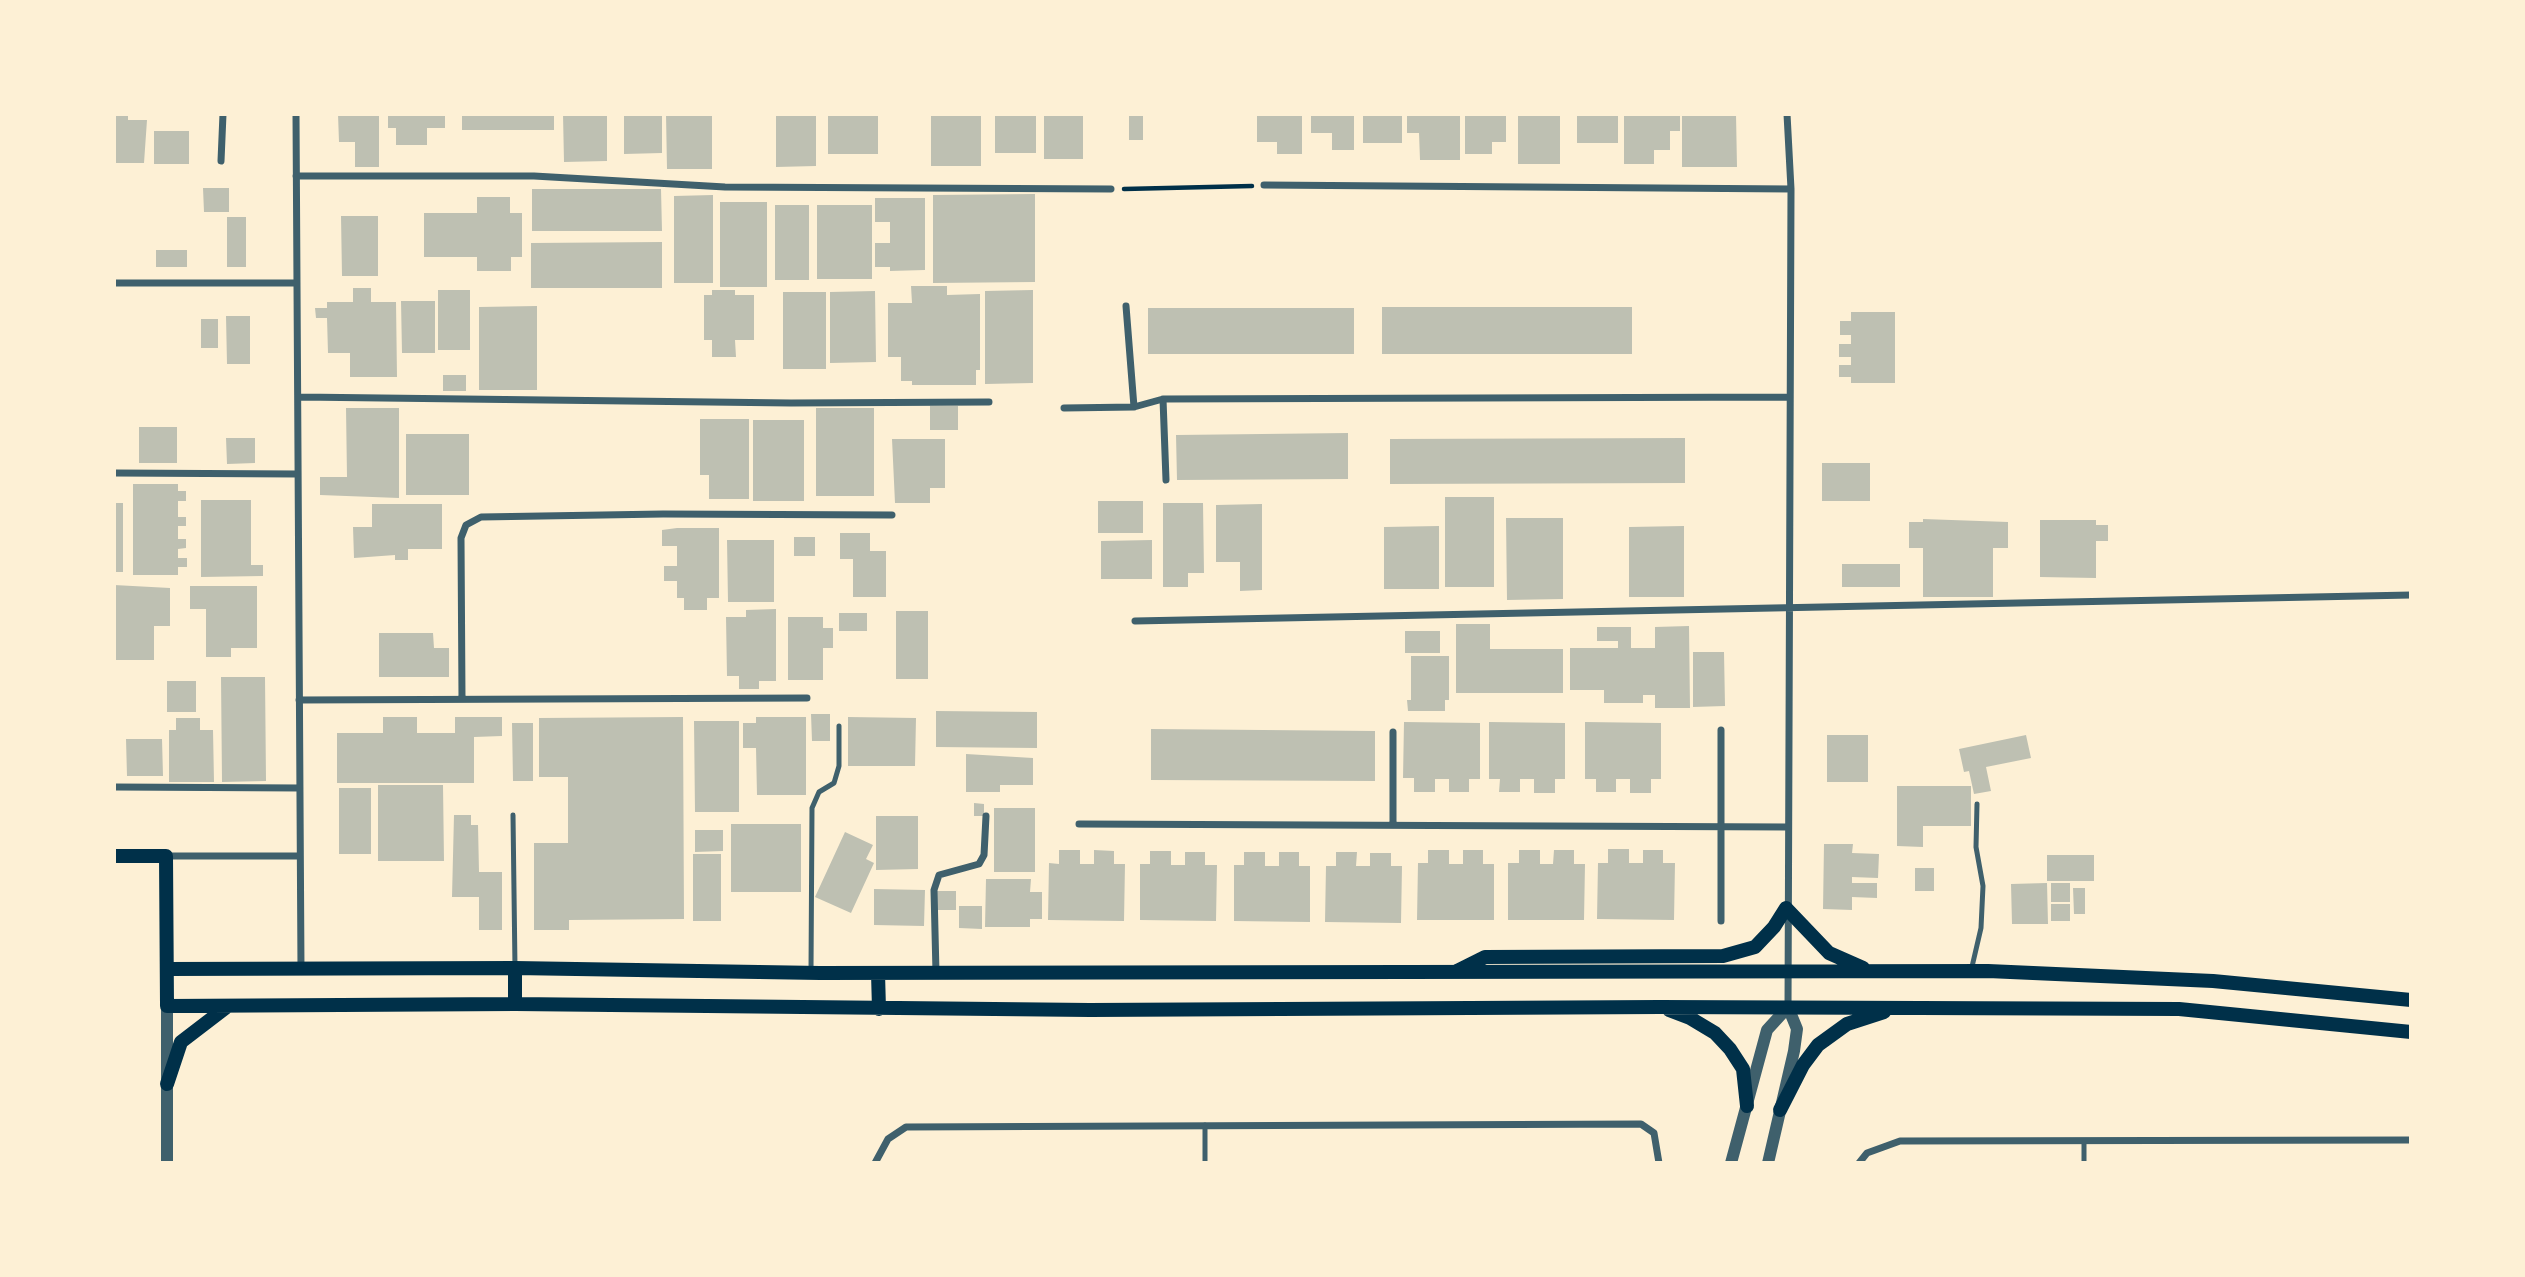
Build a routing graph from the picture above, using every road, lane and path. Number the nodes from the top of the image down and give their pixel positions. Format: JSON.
{"nodes":[{"id":1,"x":223,"y":114,"type":"edge"},
{"id":2,"x":296,"y":114,"type":"edge"},
{"id":3,"x":1787,"y":114,"type":"edge"},
{"id":4,"x":221,"y":161,"type":"dead end"},
{"id":5,"x":296,"y":176,"type":"junction"},
{"id":6,"x":1264,"y":185,"type":"joint"},
{"id":7,"x":1111,"y":189,"type":"joint"},
{"id":8,"x":1791,"y":189,"type":"junction"},
{"id":9,"x":114,"y":283,"type":"edge"},
{"id":10,"x":295,"y":283,"type":"junction"},
{"id":11,"x":1126,"y":306,"type":"dead end"},
{"id":12,"x":300,"y":397,"type":"junction"},
{"id":13,"x":1790,"y":397,"type":"junction"},
{"id":14,"x":1163,"y":399,"type":"junction"},
{"id":15,"x":989,"y":402,"type":"dead end"},
{"id":16,"x":1134,"y":407,"type":"junction"},
{"id":17,"x":1063,"y":408,"type":"dead end"},
{"id":18,"x":114,"y":473,"type":"edge"},
{"id":19,"x":297,"y":474,"type":"junction"},
{"id":20,"x":1166,"y":480,"type":"dead end"},
{"id":21,"x":892,"y":515,"type":"dead end"},
{"id":22,"x":2411,"y":595,"type":"edge"},
{"id":23,"x":1787,"y":609,"type":"junction"},
{"id":24,"x":1135,"y":621,"type":"dead end"},
{"id":25,"x":462,"y":698,"type":"junction"},
{"id":26,"x":807,"y":698,"type":"dead end"},
{"id":27,"x":299,"y":700,"type":"junction"},
{"id":28,"x":839,"y":726,"type":"dead end"},
{"id":29,"x":1721,"y":730,"type":"dead end"},
{"id":30,"x":1393,"y":732,"type":"dead end"},
{"id":31,"x":114,"y":787,"type":"edge"},
{"id":32,"x":300,"y":788,"type":"junction"},
{"id":33,"x":1977,"y":804,"type":"dead end"},
{"id":34,"x":513,"y":815,"type":"dead end"},
{"id":35,"x":986,"y":816,"type":"dead end"},
{"id":36,"x":1080,"y":824,"type":"dead end"},
{"id":37,"x":1393,"y":824,"type":"junction"},
{"id":38,"x":1787,"y":827,"type":"junction"},
{"id":39,"x":1722,"y":828,"type":"junction"},
{"id":40,"x":114,"y":856,"type":"edge"},
{"id":41,"x":166,"y":856,"type":"junction"},
{"id":42,"x":300,"y":856,"type":"junction"},
{"id":43,"x":1786,"y":908,"type":"junction"},
{"id":44,"x":1721,"y":922,"type":"dead end"},
{"id":45,"x":301,"y":968,"type":"junction"},
{"id":46,"x":515,"y":968,"type":"junction"},
{"id":47,"x":167,"y":969,"type":"junction"},
{"id":48,"x":1868,"y":971,"type":"junction"},
{"id":49,"x":1971,"y":971,"type":"junction"},
{"id":50,"x":811,"y":973,"type":"junction"},
{"id":51,"x":1452,"y":973,"type":"junction"},
{"id":52,"x":1787,"y":973,"type":"junction"},
{"id":53,"x":878,"y":974,"type":"junction"},
{"id":54,"x":936,"y":974,"type":"junction"},
{"id":55,"x":2411,"y":1000,"type":"edge"},
{"id":56,"x":515,"y":1004,"type":"junction"},
{"id":57,"x":229,"y":1005,"type":"junction"},
{"id":58,"x":167,"y":1006,"type":"junction"},
{"id":59,"x":1660,"y":1007,"type":"junction"},
{"id":60,"x":1788,"y":1007,"type":"junction"},
{"id":61,"x":1899,"y":1007,"type":"junction"},
{"id":62,"x":879,"y":1009,"type":"junction"},
{"id":63,"x":2411,"y":1032,"type":"edge"},
{"id":64,"x":167,"y":1084,"type":"junction"},
{"id":65,"x":1747,"y":1107,"type":"junction"},
{"id":66,"x":1780,"y":1110,"type":"junction"},
{"id":67,"x":1205,"y":1125,"type":"junction"},
{"id":68,"x":2411,"y":1140,"type":"edge"},
{"id":69,"x":2084,"y":1142,"type":"junction"},
{"id":70,"x":167,"y":1163,"type":"edge"},
{"id":71,"x":875,"y":1163,"type":"edge"},
{"id":72,"x":1205,"y":1163,"type":"edge"},
{"id":73,"x":1659,"y":1163,"type":"edge"},
{"id":74,"x":1731,"y":1163,"type":"edge"},
{"id":75,"x":1768,"y":1163,"type":"edge"},
{"id":76,"x":1859,"y":1163,"type":"edge"},
{"id":77,"x":2084,"y":1163,"type":"edge"}],
"edges":[{"from":1,"to":4,"type":"street"},
{"from":2,"to":5,"type":"street"},
{"from":3,"to":8,"type":"street"},
{"from":5,"to":7,"type":"street"},
{"from":5,"to":10,"type":"street"},
{"from":6,"to":7,"type":"path"},
{"from":6,"to":8,"type":"street"},
{"from":8,"to":13,"type":"street"},
{"from":9,"to":10,"type":"street"},
{"from":10,"to":12,"type":"street"},
{"from":11,"to":16,"type":"street"},
{"from":12,"to":15,"type":"street"},
{"from":12,"to":19,"type":"street"},
{"from":13,"to":14,"type":"street"},
{"from":13,"to":23,"type":"street"},
{"from":14,"to":16,"type":"street"},
{"from":14,"to":20,"type":"street"},
{"from":16,"to":17,"type":"street"},
{"from":18,"to":19,"type":"street"},
{"from":19,"to":27,"type":"street"},
{"from":21,"to":25,"type":"street"},
{"from":22,"to":23,"type":"street"},
{"from":23,"to":24,"type":"street"},
{"from":23,"to":38,"type":"street"},
{"from":25,"to":26,"type":"street"},
{"from":25,"to":27,"type":"street"},
{"from":27,"to":32,"type":"street"},
{"from":28,"to":50,"type":"lane"},
{"from":29,"to":39,"type":"street"},
{"from":30,"to":37,"type":"street"},
{"from":31,"to":32,"type":"street"},
{"from":32,"to":42,"type":"street"},
{"from":33,"to":49,"type":"lane"},
{"from":34,"to":46,"type":"lane"},
{"from":35,"to":54,"type":"street"},
{"from":36,"to":37,"type":"street"},
{"from":37,"to":39,"type":"street"},
{"from":38,"to":39,"type":"street"},
{"from":38,"to":43,"type":"street"},
{"from":39,"to":44,"type":"street"},
{"from":40,"to":41,"type":"main road"},
{"from":41,"to":42,"type":"street"},
{"from":41,"to":47,"type":"main road"},
{"from":42,"to":45,"type":"street"},
{"from":43,"to":48,"type":"main road"},
{"from":43,"to":51,"type":"main road"},
{"from":43,"to":52,"type":"street"},
{"from":45,"to":46,"type":"main road"},
{"from":45,"to":47,"type":"main road"},
{"from":46,"to":50,"type":"main road"},
{"from":46,"to":56,"type":"main road"},
{"from":47,"to":58,"type":"main road"},
{"from":48,"to":49,"type":"main road"},
{"from":48,"to":52,"type":"main road"},
{"from":49,"to":55,"type":"main road"},
{"from":50,"to":53,"type":"main road"},
{"from":51,"to":52,"type":"main road"},
{"from":51,"to":54,"type":"main road"},
{"from":52,"to":60,"type":"street"},
{"from":53,"to":54,"type":"main road"},
{"from":53,"to":62,"type":"main road"},
{"from":56,"to":57,"type":"main road"},
{"from":56,"to":62,"type":"main road"},
{"from":57,"to":58,"type":"main road"},
{"from":57,"to":64,"type":"main road"},
{"from":58,"to":64,"type":"street"},
{"from":59,"to":60,"type":"main road"},
{"from":59,"to":62,"type":"main road"},
{"from":59,"to":65,"type":"main road"},
{"from":60,"to":61,"type":"main road"},
{"from":60,"to":65,"type":"street"},
{"from":60,"to":66,"type":"street"},
{"from":61,"to":63,"type":"main road"},
{"from":61,"to":66,"type":"main road"},
{"from":64,"to":70,"type":"street"},
{"from":65,"to":74,"type":"street"},
{"from":66,"to":75,"type":"street"},
{"from":67,"to":71,"type":"street"},
{"from":67,"to":72,"type":"lane"},
{"from":67,"to":73,"type":"street"},
{"from":68,"to":69,"type":"street"},
{"from":69,"to":76,"type":"street"},
{"from":69,"to":77,"type":"lane"}]}
